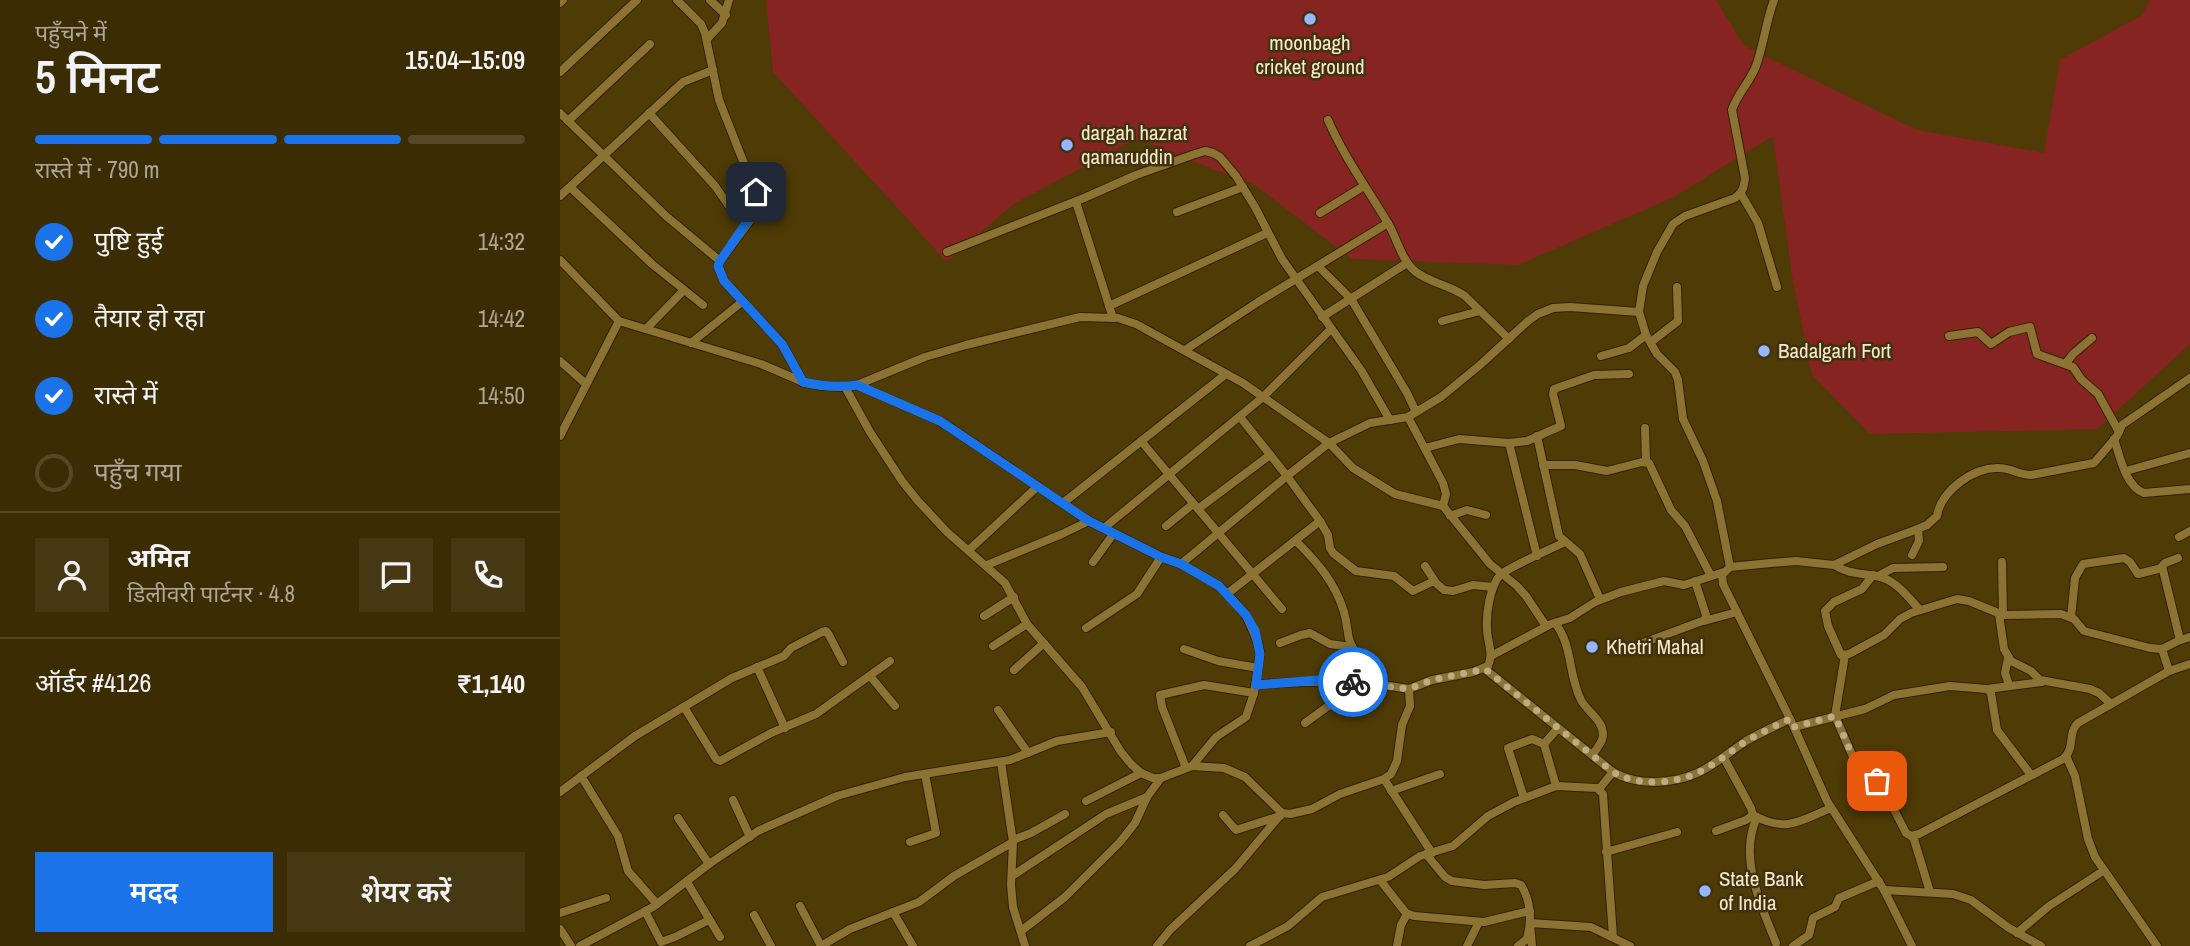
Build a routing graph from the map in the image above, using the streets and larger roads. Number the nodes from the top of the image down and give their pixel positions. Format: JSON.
{"nodes":[{"id":1,"x":637,"y":0,"type":"edge"},
{"id":2,"x":677,"y":0,"type":"edge"},
{"id":3,"x":710,"y":0,"type":"edge"},
{"id":4,"x":729,"y":0,"type":"edge"},
{"id":5,"x":1774,"y":0,"type":"edge"},
{"id":6,"x":726,"y":15,"type":"junction"},
{"id":7,"x":707,"y":39,"type":"junction"},
{"id":8,"x":650,"y":44,"type":"dead end"},
{"id":9,"x":713,"y":71,"type":"junction"},
{"id":10,"x":560,"y":72,"type":"edge"},
{"id":11,"x":560,"y":113,"type":"edge"},
{"id":12,"x":649,"y":113,"type":"junction"},
{"id":13,"x":1328,"y":120,"type":"dead end"},
{"id":14,"x":568,"y":121,"type":"junction"},
{"id":15,"x":604,"y":156,"type":"junction"},
{"id":16,"x":1364,"y":186,"type":"junction"},
{"id":17,"x":570,"y":187,"type":"junction"},
{"id":18,"x":1243,"y":187,"type":"junction"},
{"id":19,"x":1741,"y":194,"type":"junction"},
{"id":20,"x":560,"y":196,"type":"edge"},
{"id":21,"x":1076,"y":202,"type":"junction"},
{"id":22,"x":729,"y":206,"type":"dead end"},
{"id":23,"x":1177,"y":212,"type":"dead end"},
{"id":24,"x":1320,"y":213,"type":"dead end"},
{"id":25,"x":1388,"y":223,"type":"junction"},
{"id":26,"x":1267,"y":233,"type":"junction"},
{"id":27,"x":947,"y":252,"type":"dead end"},
{"id":28,"x":560,"y":260,"type":"edge"},
{"id":29,"x":720,"y":261,"type":"junction"},
{"id":30,"x":1407,"y":263,"type":"junction"},
{"id":31,"x":1318,"y":266,"type":"junction"},
{"id":32,"x":1295,"y":280,"type":"junction"},
{"id":33,"x":1677,"y":287,"type":"dead end"},
{"id":34,"x":1777,"y":287,"type":"dead end"},
{"id":35,"x":684,"y":290,"type":"junction"},
{"id":36,"x":1351,"y":299,"type":"junction"},
{"id":37,"x":743,"y":300,"type":"junction"},
{"id":38,"x":703,"y":305,"type":"dead end"},
{"id":39,"x":1109,"y":306,"type":"junction"},
{"id":40,"x":1480,"y":311,"type":"junction"},
{"id":41,"x":1639,"y":312,"type":"junction"},
{"id":42,"x":1113,"y":317,"type":"junction"},
{"id":43,"x":1322,"y":317,"type":"junction"},
{"id":44,"x":619,"y":321,"type":"junction"},
{"id":45,"x":1442,"y":321,"type":"dead end"},
{"id":46,"x":646,"y":329,"type":"junction"},
{"id":47,"x":1331,"y":330,"type":"junction"},
{"id":48,"x":1949,"y":336,"type":"dead end"},
{"id":49,"x":2092,"y":338,"type":"dead end"},
{"id":50,"x":1508,"y":339,"type":"junction"},
{"id":51,"x":1648,"y":339,"type":"junction"},
{"id":52,"x":691,"y":343,"type":"junction"},
{"id":53,"x":1185,"y":351,"type":"junction"},
{"id":54,"x":1601,"y":356,"type":"dead end"},
{"id":55,"x":560,"y":361,"type":"edge"},
{"id":56,"x":2066,"y":363,"type":"junction"},
{"id":57,"x":1226,"y":374,"type":"junction"},
{"id":58,"x":1629,"y":374,"type":"dead end"},
{"id":59,"x":2190,"y":378,"type":"edge"},
{"id":60,"x":803,"y":382,"type":"junction"},
{"id":61,"x":586,"y":384,"type":"junction"},
{"id":62,"x":857,"y":385,"type":"junction"},
{"id":63,"x":845,"y":387,"type":"junction"},
{"id":64,"x":1264,"y":397,"type":"junction"},
{"id":65,"x":1416,"y":412,"type":"junction"},
{"id":66,"x":1240,"y":417,"type":"junction"},
{"id":67,"x":1408,"y":417,"type":"junction"},
{"id":68,"x":1390,"y":421,"type":"junction"},
{"id":69,"x":1645,"y":428,"type":"dead end"},
{"id":70,"x":560,"y":436,"type":"edge"},
{"id":71,"x":1537,"y":436,"type":"junction"},
{"id":72,"x":2117,"y":436,"type":"junction"},
{"id":73,"x":1141,"y":441,"type":"junction"},
{"id":74,"x":1329,"y":443,"type":"junction"},
{"id":75,"x":1510,"y":443,"type":"junction"},
{"id":76,"x":1425,"y":448,"type":"junction"},
{"id":77,"x":2190,"y":453,"type":"edge"},
{"id":78,"x":1270,"y":454,"type":"junction"},
{"id":79,"x":1646,"y":461,"type":"junction"},
{"id":80,"x":1544,"y":466,"type":"junction"},
{"id":81,"x":2126,"y":471,"type":"junction"},
{"id":82,"x":1169,"y":474,"type":"junction"},
{"id":83,"x":1287,"y":476,"type":"junction"},
{"id":84,"x":1038,"y":486,"type":"junction"},
{"id":85,"x":2190,"y":489,"type":"edge"},
{"id":86,"x":1063,"y":503,"type":"junction"},
{"id":87,"x":1443,"y":506,"type":"junction"},
{"id":88,"x":1196,"y":507,"type":"junction"},
{"id":89,"x":1486,"y":515,"type":"dead end"},
{"id":90,"x":1450,"y":516,"type":"junction"},
{"id":91,"x":1089,"y":521,"type":"junction"},
{"id":92,"x":1320,"y":521,"type":"junction"},
{"id":93,"x":1166,"y":526,"type":"dead end"},
{"id":94,"x":1104,"y":528,"type":"junction"},
{"id":95,"x":1918,"y":529,"type":"junction"},
{"id":96,"x":2190,"y":531,"type":"edge"},
{"id":97,"x":1114,"y":533,"type":"junction"},
{"id":98,"x":1218,"y":534,"type":"junction"},
{"id":99,"x":2179,"y":537,"type":"dead end"},
{"id":100,"x":1296,"y":541,"type":"junction"},
{"id":101,"x":1564,"y":542,"type":"junction"},
{"id":102,"x":969,"y":550,"type":"junction"},
{"id":103,"x":1912,"y":555,"type":"dead end"},
{"id":104,"x":1537,"y":556,"type":"junction"},
{"id":105,"x":1161,"y":557,"type":"junction"},
{"id":106,"x":2178,"y":558,"type":"dead end"},
{"id":107,"x":1093,"y":562,"type":"dead end"},
{"id":108,"x":2002,"y":562,"type":"dead end"},
{"id":109,"x":1181,"y":564,"type":"junction"},
{"id":110,"x":987,"y":565,"type":"junction"},
{"id":111,"x":1834,"y":565,"type":"junction"},
{"id":112,"x":1425,"y":566,"type":"dead end"},
{"id":113,"x":1943,"y":566,"type":"dead end"},
{"id":114,"x":2162,"y":568,"type":"junction"},
{"id":115,"x":1727,"y":569,"type":"junction"},
{"id":116,"x":1501,"y":574,"type":"junction"},
{"id":117,"x":1254,"y":575,"type":"junction"},
{"id":118,"x":1711,"y":576,"type":"junction"},
{"id":119,"x":1876,"y":576,"type":"junction"},
{"id":120,"x":1434,"y":581,"type":"junction"},
{"id":121,"x":1695,"y":581,"type":"junction"},
{"id":122,"x":1493,"y":587,"type":"junction"},
{"id":123,"x":1227,"y":594,"type":"junction"},
{"id":124,"x":1014,"y":597,"type":"junction"},
{"id":125,"x":1600,"y":599,"type":"junction"},
{"id":126,"x":1282,"y":608,"type":"dead end"},
{"id":127,"x":1919,"y":609,"type":"junction"},
{"id":128,"x":1737,"y":612,"type":"junction"},
{"id":129,"x":2001,"y":614,"type":"junction"},
{"id":130,"x":984,"y":616,"type":"dead end"},
{"id":131,"x":2071,"y":617,"type":"junction"},
{"id":132,"x":1704,"y":621,"type":"junction"},
{"id":133,"x":1027,"y":624,"type":"junction"},
{"id":134,"x":1550,"y":624,"type":"junction"},
{"id":135,"x":1086,"y":628,"type":"dead end"},
{"id":136,"x":2190,"y":638,"type":"edge"},
{"id":137,"x":2180,"y":640,"type":"junction"},
{"id":138,"x":1643,"y":642,"type":"dead end"},
{"id":139,"x":1044,"y":643,"type":"junction"},
{"id":140,"x":1280,"y":643,"type":"dead end"},
{"id":141,"x":993,"y":646,"type":"dead end"},
{"id":142,"x":1351,"y":647,"type":"junction"},
{"id":143,"x":1184,"y":649,"type":"dead end"},
{"id":144,"x":2162,"y":649,"type":"junction"},
{"id":145,"x":1844,"y":655,"type":"junction"},
{"id":146,"x":1491,"y":656,"type":"junction"},
{"id":147,"x":2008,"y":658,"type":"junction"},
{"id":148,"x":890,"y":661,"type":"dead end"},
{"id":149,"x":1363,"y":661,"type":"dead end"},
{"id":150,"x":844,"y":662,"type":"dead end"},
{"id":151,"x":2190,"y":664,"type":"edge"},
{"id":152,"x":757,"y":667,"type":"junction"},
{"id":153,"x":1258,"y":668,"type":"junction"},
{"id":154,"x":1485,"y":669,"type":"junction"},
{"id":155,"x":1014,"y":670,"type":"dead end"},
{"id":156,"x":2169,"y":671,"type":"junction"},
{"id":157,"x":870,"y":676,"type":"junction"},
{"id":158,"x":2045,"y":681,"type":"junction"},
{"id":159,"x":1373,"y":683,"type":"junction"},
{"id":160,"x":2009,"y":685,"type":"junction"},
{"id":161,"x":1255,"y":689,"type":"junction"},
{"id":162,"x":1409,"y":689,"type":"junction"},
{"id":163,"x":1987,"y":689,"type":"junction"},
{"id":164,"x":2111,"y":704,"type":"junction"},
{"id":165,"x":895,"y":706,"type":"dead end"},
{"id":166,"x":684,"y":707,"type":"junction"},
{"id":167,"x":998,"y":710,"type":"dead end"},
{"id":168,"x":1835,"y":716,"type":"junction"},
{"id":169,"x":1305,"y":723,"type":"dead end"},
{"id":170,"x":1792,"y":723,"type":"junction"},
{"id":171,"x":785,"y":728,"type":"junction"},
{"id":172,"x":1558,"y":728,"type":"junction"},
{"id":173,"x":1111,"y":732,"type":"junction"},
{"id":174,"x":1544,"y":744,"type":"junction"},
{"id":175,"x":1028,"y":753,"type":"junction"},
{"id":176,"x":1592,"y":755,"type":"junction"},
{"id":177,"x":2066,"y":756,"type":"junction"},
{"id":178,"x":1724,"y":758,"type":"junction"},
{"id":179,"x":1001,"y":762,"type":"junction"},
{"id":180,"x":1189,"y":767,"type":"junction"},
{"id":181,"x":1613,"y":772,"type":"junction"},
{"id":182,"x":1141,"y":773,"type":"junction"},
{"id":183,"x":925,"y":774,"type":"junction"},
{"id":184,"x":1440,"y":774,"type":"dead end"},
{"id":185,"x":2031,"y":775,"type":"junction"},
{"id":186,"x":581,"y":776,"type":"junction"},
{"id":187,"x":1161,"y":778,"type":"junction"},
{"id":188,"x":1384,"y":779,"type":"junction"},
{"id":189,"x":1556,"y":786,"type":"junction"},
{"id":190,"x":1600,"y":789,"type":"junction"},
{"id":191,"x":1391,"y":791,"type":"junction"},
{"id":192,"x":560,"y":792,"type":"edge"},
{"id":193,"x":1147,"y":797,"type":"junction"},
{"id":194,"x":1524,"y":798,"type":"junction"},
{"id":195,"x":733,"y":800,"type":"dead end"},
{"id":196,"x":1086,"y":801,"type":"dead end"},
{"id":197,"x":1831,"y":808,"type":"junction"},
{"id":198,"x":1065,"y":814,"type":"dead end"},
{"id":199,"x":1281,"y":814,"type":"junction"},
{"id":200,"x":1223,"y":815,"type":"dead end"},
{"id":201,"x":1755,"y":816,"type":"junction"},
{"id":202,"x":678,"y":818,"type":"dead end"},
{"id":203,"x":1716,"y":831,"type":"dead end"},
{"id":204,"x":1677,"y":832,"type":"dead end"},
{"id":205,"x":750,"y":836,"type":"junction"},
{"id":206,"x":1913,"y":836,"type":"junction"},
{"id":207,"x":1013,"y":841,"type":"junction"},
{"id":208,"x":910,"y":842,"type":"dead end"},
{"id":209,"x":1606,"y":852,"type":"junction"},
{"id":210,"x":1429,"y":853,"type":"junction"},
{"id":211,"x":709,"y":864,"type":"junction"},
{"id":212,"x":2103,"y":871,"type":"junction"},
{"id":213,"x":1012,"y":876,"type":"junction"},
{"id":214,"x":1380,"y":880,"type":"junction"},
{"id":215,"x":1879,"y":881,"type":"junction"},
{"id":216,"x":687,"y":882,"type":"junction"},
{"id":217,"x":1884,"y":890,"type":"junction"},
{"id":218,"x":1930,"y":892,"type":"junction"},
{"id":219,"x":606,"y":898,"type":"dead end"},
{"id":220,"x":657,"y":904,"type":"junction"},
{"id":221,"x":800,"y":906,"type":"dead end"},
{"id":222,"x":645,"y":911,"type":"junction"},
{"id":223,"x":1530,"y":911,"type":"junction"},
{"id":224,"x":893,"y":912,"type":"junction"},
{"id":225,"x":560,"y":913,"type":"edge"},
{"id":226,"x":1407,"y":914,"type":"junction"},
{"id":227,"x":754,"y":915,"type":"dead end"},
{"id":228,"x":709,"y":920,"type":"junction"},
{"id":229,"x":1479,"y":922,"type":"junction"},
{"id":230,"x":1530,"y":923,"type":"junction"},
{"id":231,"x":560,"y":929,"type":"edge"},
{"id":232,"x":1021,"y":931,"type":"junction"},
{"id":233,"x":2017,"y":933,"type":"junction"},
{"id":234,"x":720,"y":936,"type":"dead end"},
{"id":235,"x":835,"y":937,"type":"junction"},
{"id":236,"x":1613,"y":937,"type":"junction"},
{"id":237,"x":1776,"y":945,"type":"edge"},
{"id":238,"x":571,"y":946,"type":"edge"},
{"id":239,"x":580,"y":946,"type":"edge"},
{"id":240,"x":771,"y":946,"type":"edge"},
{"id":241,"x":821,"y":946,"type":"edge"},
{"id":242,"x":839,"y":946,"type":"edge"},
{"id":243,"x":913,"y":946,"type":"edge"},
{"id":244,"x":1025,"y":946,"type":"edge"},
{"id":245,"x":1157,"y":946,"type":"edge"},
{"id":246,"x":1250,"y":946,"type":"edge"},
{"id":247,"x":1397,"y":946,"type":"edge"},
{"id":248,"x":1467,"y":946,"type":"edge"},
{"id":249,"x":1518,"y":946,"type":"edge"},
{"id":250,"x":1532,"y":946,"type":"edge"},
{"id":251,"x":1630,"y":946,"type":"edge"},
{"id":252,"x":1793,"y":946,"type":"edge"},
{"id":253,"x":1912,"y":946,"type":"edge"},
{"id":254,"x":2041,"y":946,"type":"edge"},
{"id":255,"x":2157,"y":946,"type":"edge"}],
"edges":[{"from":1,"to":10,"type":"street"},
{"from":2,"to":7,"type":"street"},
{"from":3,"to":6,"type":"street"},
{"from":4,"to":6,"type":"street"},
{"from":5,"to":19,"type":"street"},
{"from":6,"to":7,"type":"street"},
{"from":7,"to":9,"type":"street"},
{"from":8,"to":14,"type":"street"},
{"from":9,"to":12,"type":"street"},
{"from":9,"to":29,"type":"street"},
{"from":11,"to":14,"type":"street"},
{"from":12,"to":15,"type":"street"},
{"from":12,"to":22,"type":"street"},
{"from":13,"to":16,"type":"street"},
{"from":14,"to":15,"type":"street"},
{"from":15,"to":17,"type":"street"},
{"from":15,"to":29,"type":"street"},
{"from":16,"to":24,"type":"street"},
{"from":16,"to":25,"type":"street"},
{"from":17,"to":20,"type":"street"},
{"from":17,"to":35,"type":"street"},
{"from":18,"to":21,"type":"street"},
{"from":18,"to":23,"type":"street"},
{"from":18,"to":26,"type":"street"},
{"from":19,"to":34,"type":"street"},
{"from":19,"to":41,"type":"street"},
{"from":21,"to":27,"type":"street"},
{"from":21,"to":39,"type":"street"},
{"from":25,"to":30,"type":"street"},
{"from":25,"to":31,"type":"street"},
{"from":26,"to":32,"type":"street"},
{"from":26,"to":39,"type":"street"},
{"from":28,"to":44,"type":"street"},
{"from":29,"to":37,"type":"street"},
{"from":30,"to":36,"type":"street"},
{"from":30,"to":40,"type":"street"},
{"from":31,"to":32,"type":"street"},
{"from":31,"to":36,"type":"street"},
{"from":32,"to":43,"type":"street"},
{"from":32,"to":53,"type":"street"},
{"from":33,"to":51,"type":"street"},
{"from":35,"to":38,"type":"street"},
{"from":35,"to":46,"type":"street"},
{"from":36,"to":43,"type":"street"},
{"from":36,"to":65,"type":"street"},
{"from":37,"to":52,"type":"street"},
{"from":37,"to":60,"type":"street"},
{"from":39,"to":42,"type":"street"},
{"from":40,"to":45,"type":"street"},
{"from":40,"to":50,"type":"street"},
{"from":41,"to":50,"type":"street"},
{"from":41,"to":51,"type":"street"},
{"from":42,"to":53,"type":"street"},
{"from":42,"to":62,"type":"street"},
{"from":43,"to":47,"type":"street"},
{"from":44,"to":46,"type":"street"},
{"from":44,"to":61,"type":"street"},
{"from":46,"to":52,"type":"street"},
{"from":47,"to":64,"type":"street"},
{"from":47,"to":68,"type":"street"},
{"from":48,"to":56,"type":"street"},
{"from":49,"to":56,"type":"street"},
{"from":50,"to":65,"type":"street"},
{"from":51,"to":54,"type":"street"},
{"from":51,"to":115,"type":"street"},
{"from":52,"to":60,"type":"street"},
{"from":53,"to":57,"type":"street"},
{"from":55,"to":61,"type":"street"},
{"from":56,"to":72,"type":"street"},
{"from":57,"to":64,"type":"street"},
{"from":57,"to":73,"type":"street"},
{"from":58,"to":71,"type":"street"},
{"from":59,"to":72,"type":"street"},
{"from":60,"to":63,"type":"street"},
{"from":61,"to":70,"type":"street"},
{"from":62,"to":63,"type":"street"},
{"from":62,"to":84,"type":"street"},
{"from":63,"to":102,"type":"street"},
{"from":64,"to":66,"type":"street"},
{"from":64,"to":74,"type":"street"},
{"from":65,"to":67,"type":"street"},
{"from":66,"to":78,"type":"street"},
{"from":66,"to":82,"type":"street"},
{"from":67,"to":68,"type":"street"},
{"from":67,"to":76,"type":"street"},
{"from":68,"to":74,"type":"street"},
{"from":69,"to":79,"type":"street"},
{"from":71,"to":75,"type":"street"},
{"from":71,"to":80,"type":"street"},
{"from":72,"to":81,"type":"street"},
{"from":72,"to":95,"type":"street"},
{"from":73,"to":82,"type":"street"},
{"from":73,"to":86,"type":"street"},
{"from":74,"to":83,"type":"street"},
{"from":74,"to":87,"type":"street"},
{"from":75,"to":76,"type":"street"},
{"from":75,"to":104,"type":"street"},
{"from":76,"to":87,"type":"street"},
{"from":77,"to":81,"type":"street"},
{"from":78,"to":83,"type":"street"},
{"from":78,"to":88,"type":"street"},
{"from":79,"to":80,"type":"street"},
{"from":79,"to":118,"type":"street"},
{"from":80,"to":101,"type":"street"},
{"from":81,"to":85,"type":"street"},
{"from":82,"to":88,"type":"street"},
{"from":82,"to":94,"type":"street"},
{"from":83,"to":92,"type":"street"},
{"from":83,"to":98,"type":"street"},
{"from":84,"to":86,"type":"street"},
{"from":84,"to":102,"type":"street"},
{"from":86,"to":91,"type":"street"},
{"from":87,"to":90,"type":"street"},
{"from":88,"to":93,"type":"street"},
{"from":88,"to":98,"type":"street"},
{"from":89,"to":90,"type":"street"},
{"from":90,"to":116,"type":"street"},
{"from":91,"to":94,"type":"street"},
{"from":91,"to":110,"type":"street"},
{"from":92,"to":100,"type":"street"},
{"from":92,"to":120,"type":"street"},
{"from":94,"to":97,"type":"street"},
{"from":95,"to":103,"type":"street"},
{"from":95,"to":111,"type":"street"},
{"from":96,"to":99,"type":"street"},
{"from":97,"to":105,"type":"street"},
{"from":97,"to":107,"type":"street"},
{"from":98,"to":109,"type":"street"},
{"from":98,"to":117,"type":"street"},
{"from":100,"to":117,"type":"street"},
{"from":100,"to":142,"type":"street"},
{"from":101,"to":104,"type":"street"},
{"from":101,"to":125,"type":"street"},
{"from":102,"to":110,"type":"street"},
{"from":104,"to":116,"type":"street"},
{"from":105,"to":109,"type":"street"},
{"from":105,"to":135,"type":"street"},
{"from":106,"to":114,"type":"street"},
{"from":108,"to":129,"type":"street"},
{"from":109,"to":123,"type":"street"},
{"from":110,"to":124,"type":"street"},
{"from":111,"to":115,"type":"street"},
{"from":111,"to":119,"type":"street"},
{"from":112,"to":120,"type":"street"},
{"from":113,"to":119,"type":"street"},
{"from":114,"to":131,"type":"street"},
{"from":114,"to":137,"type":"street"},
{"from":115,"to":118,"type":"street"},
{"from":115,"to":128,"type":"street"},
{"from":116,"to":122,"type":"street"},
{"from":116,"to":134,"type":"street"},
{"from":117,"to":123,"type":"street"},
{"from":117,"to":126,"type":"street"},
{"from":118,"to":121,"type":"street"},
{"from":119,"to":127,"type":"street"},
{"from":119,"to":145,"type":"street"},
{"from":120,"to":122,"type":"street"},
{"from":121,"to":125,"type":"street"},
{"from":121,"to":132,"type":"street"},
{"from":122,"to":146,"type":"street"},
{"from":123,"to":153,"type":"street"},
{"from":124,"to":130,"type":"street"},
{"from":124,"to":133,"type":"street"},
{"from":125,"to":134,"type":"street"},
{"from":127,"to":129,"type":"street"},
{"from":127,"to":145,"type":"street"},
{"from":128,"to":132,"type":"street"},
{"from":128,"to":170,"type":"street"},
{"from":129,"to":131,"type":"street"},
{"from":129,"to":147,"type":"street"},
{"from":131,"to":144,"type":"street"},
{"from":132,"to":138,"type":"street"},
{"from":133,"to":139,"type":"street"},
{"from":133,"to":141,"type":"street"},
{"from":134,"to":146,"type":"street"},
{"from":134,"to":176,"type":"street"},
{"from":136,"to":137,"type":"street"},
{"from":137,"to":144,"type":"street"},
{"from":139,"to":155,"type":"street"},
{"from":139,"to":173,"type":"street"},
{"from":140,"to":142,"type":"street"},
{"from":142,"to":149,"type":"street"},
{"from":143,"to":153,"type":"street"},
{"from":144,"to":156,"type":"street"},
{"from":145,"to":168,"type":"street"},
{"from":146,"to":154,"type":"street"},
{"from":147,"to":158,"type":"street"},
{"from":147,"to":160,"type":"street"},
{"from":148,"to":157,"type":"street"},
{"from":150,"to":152,"type":"street"},
{"from":151,"to":156,"type":"street"},
{"from":152,"to":166,"type":"street"},
{"from":152,"to":171,"type":"street"},
{"from":153,"to":161,"type":"street"},
{"from":154,"to":162,"type":"street"},
{"from":154,"to":172,"type":"street"},
{"from":156,"to":164,"type":"street"},
{"from":157,"to":165,"type":"street"},
{"from":157,"to":171,"type":"street"},
{"from":158,"to":160,"type":"street"},
{"from":158,"to":164,"type":"street"},
{"from":159,"to":161,"type":"street"},
{"from":159,"to":162,"type":"street"},
{"from":159,"to":169,"type":"street"},
{"from":160,"to":163,"type":"street"},
{"from":161,"to":180,"type":"street"},
{"from":161,"to":180,"type":"street"},
{"from":162,"to":188,"type":"street"},
{"from":163,"to":168,"type":"street"},
{"from":163,"to":185,"type":"street"},
{"from":164,"to":177,"type":"street"},
{"from":166,"to":171,"type":"street"},
{"from":166,"to":186,"type":"street"},
{"from":167,"to":175,"type":"street"},
{"from":168,"to":170,"type":"street"},
{"from":168,"to":206,"type":"street"},
{"from":170,"to":178,"type":"street"},
{"from":170,"to":197,"type":"street"},
{"from":172,"to":174,"type":"street"},
{"from":172,"to":176,"type":"street"},
{"from":173,"to":175,"type":"street"},
{"from":173,"to":182,"type":"street"},
{"from":174,"to":189,"type":"street"},
{"from":174,"to":194,"type":"street"},
{"from":175,"to":179,"type":"street"},
{"from":176,"to":181,"type":"street"},
{"from":177,"to":185,"type":"street"},
{"from":177,"to":212,"type":"street"},
{"from":178,"to":181,"type":"street"},
{"from":178,"to":201,"type":"street"},
{"from":179,"to":183,"type":"street"},
{"from":179,"to":207,"type":"street"},
{"from":180,"to":187,"type":"street"},
{"from":180,"to":199,"type":"street"},
{"from":181,"to":190,"type":"street"},
{"from":182,"to":187,"type":"street"},
{"from":182,"to":196,"type":"street"},
{"from":183,"to":205,"type":"street"},
{"from":183,"to":208,"type":"street"},
{"from":184,"to":191,"type":"street"},
{"from":185,"to":206,"type":"street"},
{"from":186,"to":192,"type":"street"},
{"from":186,"to":220,"type":"street"},
{"from":187,"to":193,"type":"street"},
{"from":188,"to":191,"type":"street"},
{"from":188,"to":199,"type":"street"},
{"from":189,"to":190,"type":"street"},
{"from":189,"to":194,"type":"street"},
{"from":190,"to":209,"type":"street"},
{"from":191,"to":210,"type":"street"},
{"from":193,"to":213,"type":"street"},
{"from":193,"to":232,"type":"street"},
{"from":194,"to":210,"type":"street"},
{"from":195,"to":205,"type":"street"},
{"from":197,"to":201,"type":"street"},
{"from":197,"to":215,"type":"street"},
{"from":198,"to":207,"type":"street"},
{"from":199,"to":200,"type":"street"},
{"from":199,"to":245,"type":"street"},
{"from":201,"to":203,"type":"street"},
{"from":201,"to":237,"type":"street"},
{"from":202,"to":211,"type":"street"},
{"from":204,"to":209,"type":"street"},
{"from":205,"to":211,"type":"street"},
{"from":206,"to":218,"type":"street"},
{"from":207,"to":213,"type":"street"},
{"from":207,"to":224,"type":"street"},
{"from":209,"to":236,"type":"street"},
{"from":210,"to":214,"type":"street"},
{"from":210,"to":223,"type":"street"},
{"from":211,"to":216,"type":"street"},
{"from":212,"to":233,"type":"street"},
{"from":212,"to":255,"type":"street"},
{"from":213,"to":232,"type":"street"},
{"from":214,"to":226,"type":"street"},
{"from":214,"to":246,"type":"street"},
{"from":215,"to":217,"type":"street"},
{"from":215,"to":252,"type":"street"},
{"from":216,"to":220,"type":"street"},
{"from":216,"to":228,"type":"street"},
{"from":217,"to":218,"type":"street"},
{"from":217,"to":253,"type":"street"},
{"from":218,"to":233,"type":"street"},
{"from":219,"to":225,"type":"street"},
{"from":220,"to":222,"type":"street"},
{"from":221,"to":241,"type":"street"},
{"from":222,"to":228,"type":"street"},
{"from":222,"to":239,"type":"street"},
{"from":223,"to":229,"type":"street"},
{"from":223,"to":230,"type":"street"},
{"from":224,"to":235,"type":"street"},
{"from":224,"to":243,"type":"street"},
{"from":226,"to":229,"type":"street"},
{"from":226,"to":247,"type":"street"},
{"from":227,"to":240,"type":"street"},
{"from":228,"to":234,"type":"street"},
{"from":229,"to":248,"type":"street"},
{"from":230,"to":236,"type":"street"},
{"from":230,"to":249,"type":"street"},
{"from":230,"to":250,"type":"street"},
{"from":231,"to":238,"type":"street"},
{"from":232,"to":244,"type":"street"},
{"from":233,"to":254,"type":"street"},
{"from":235,"to":241,"type":"street"},
{"from":235,"to":242,"type":"street"},
{"from":236,"to":251,"type":"street"}]}
